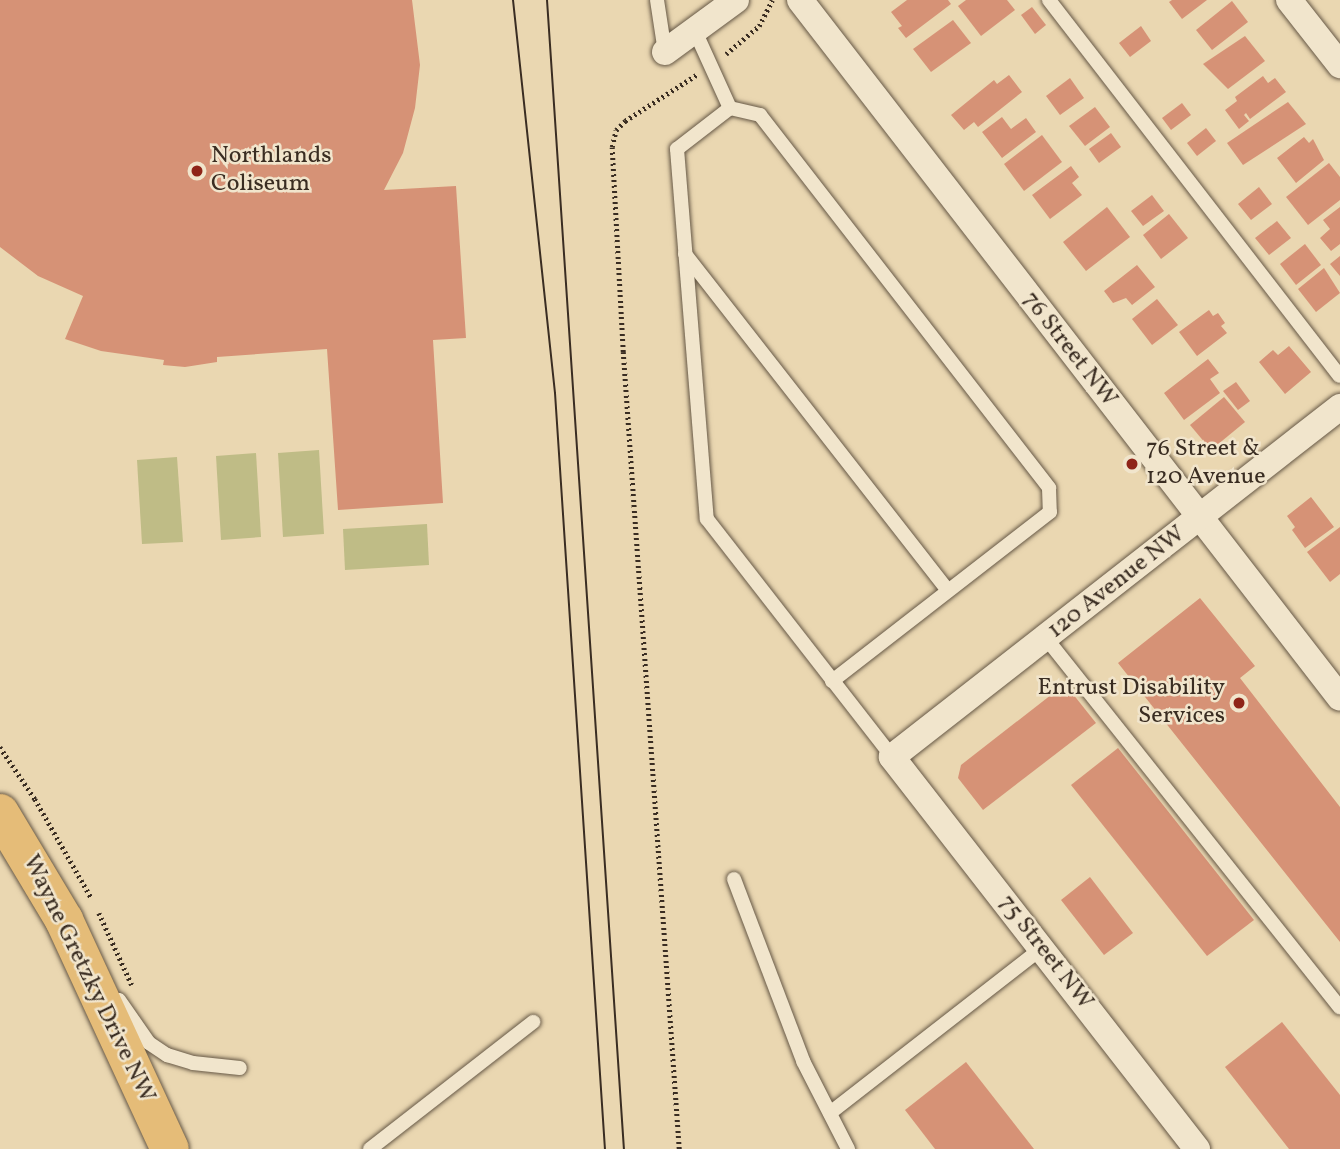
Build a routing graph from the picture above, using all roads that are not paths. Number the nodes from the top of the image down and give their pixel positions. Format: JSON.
{"nodes":[{"id":1,"x":657,"y":0,"type":"edge"},
{"id":2,"x":736,"y":0,"type":"edge"},
{"id":3,"x":800,"y":0,"type":"edge"},
{"id":4,"x":1049,"y":0,"type":"edge"},
{"id":5,"x":1289,"y":0,"type":"edge"},
{"id":6,"x":695,"y":32,"type":"junction"},
{"id":7,"x":665,"y":52,"type":"joint"},
{"id":8,"x":1340,"y":65,"type":"edge"},
{"id":9,"x":730,"y":108,"type":"junction"},
{"id":10,"x":685,"y":254,"type":"junction"},
{"id":11,"x":1340,"y":376,"type":"edge"},
{"id":12,"x":1340,"y":407,"type":"edge"},
{"id":13,"x":1199,"y":519,"type":"junction"},
{"id":14,"x":948,"y":591,"type":"junction"},
{"id":15,"x":1046,"y":638,"type":"junction"},
{"id":16,"x":832,"y":681,"type":"junction"},
{"id":17,"x":1340,"y":698,"type":"edge"},
{"id":18,"x":892,"y":757,"type":"junction"},
{"id":19,"x":0,"y":813,"type":"edge"},
{"id":20,"x":734,"y":879,"type":"dead end"},
{"id":21,"x":64,"y":920,"type":"junction"},
{"id":22,"x":1041,"y":949,"type":"junction"},
{"id":23,"x":1340,"y":1007,"type":"edge"},
{"id":24,"x":533,"y":1022,"type":"dead end"},
{"id":25,"x":240,"y":1068,"type":"dead end"},
{"id":26,"x":830,"y":1113,"type":"junction"},
{"id":27,"x":170,"y":1149,"type":"edge"},
{"id":28,"x":370,"y":1149,"type":"edge"},
{"id":29,"x":848,"y":1149,"type":"edge"},
{"id":30,"x":1197,"y":1149,"type":"edge"}],
"edges":[{"from":1,"to":7,"type":"lane"},
{"from":2,"to":6,"type":"street"},
{"from":3,"to":13,"type":"street","name":"76 Street NW"},
{"from":4,"to":11,"type":"lane"},
{"from":5,"to":8,"type":"street"},
{"from":6,"to":7,"type":"street"},
{"from":6,"to":9,"type":"lane"},
{"from":9,"to":10,"type":"lane"},
{"from":9,"to":14,"type":"lane"},
{"from":10,"to":14,"type":"lane"},
{"from":10,"to":16,"type":"lane"},
{"from":12,"to":13,"type":"street","name":"120 Avenue NW"},
{"from":13,"to":15,"type":"street","name":"120 Avenue NW"},
{"from":13,"to":17,"type":"street","name":"76 Street NW"},
{"from":14,"to":16,"type":"lane"},
{"from":15,"to":18,"type":"street","name":"120 Avenue NW"},
{"from":15,"to":23,"type":"lane"},
{"from":16,"to":18,"type":"lane"},
{"from":18,"to":22,"type":"street","name":"75 Street NW"},
{"from":19,"to":21,"type":"main road","name":"Wayne Gretzky Drive NW"},
{"from":20,"to":26,"type":"lane"},
{"from":21,"to":25,"type":"lane"},
{"from":21,"to":27,"type":"main road","name":"Wayne Gretzky Drive NW"},
{"from":22,"to":26,"type":"lane"},
{"from":22,"to":30,"type":"street","name":"75 Street NW"},
{"from":24,"to":28,"type":"lane"},
{"from":26,"to":29,"type":"lane"}]}
